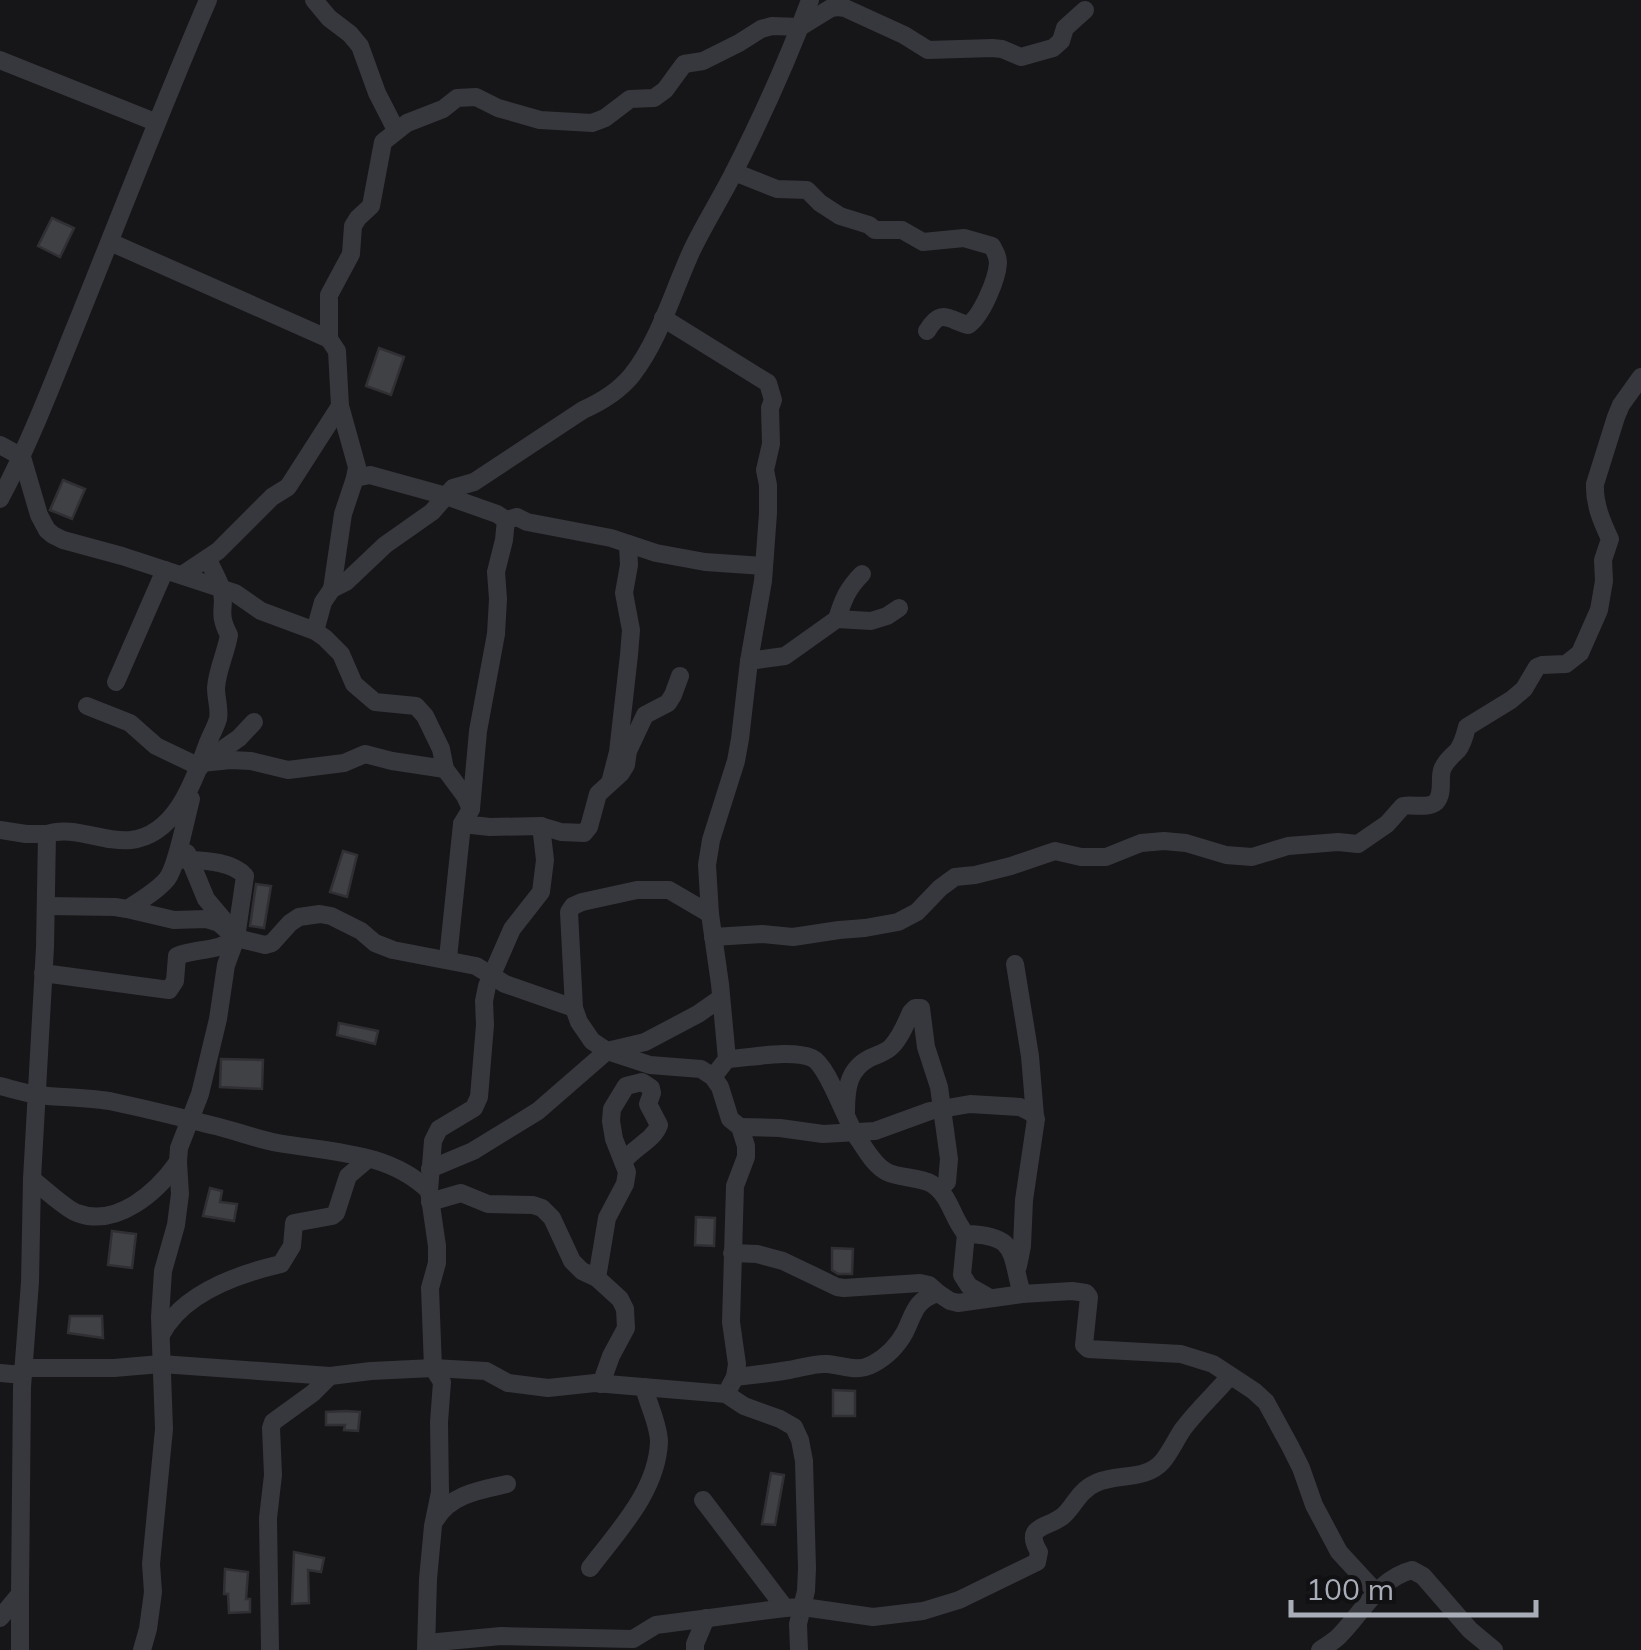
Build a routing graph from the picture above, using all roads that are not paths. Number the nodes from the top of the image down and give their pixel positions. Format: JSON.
{"nodes":[{"id":1,"x":208,"y":0,"type":"edge"},
{"id":2,"x":314,"y":0,"type":"edge"},
{"id":3,"x":810,"y":0,"type":"edge"},
{"id":4,"x":1085,"y":10,"type":"dead end"},
{"id":5,"x":800,"y":27,"type":"junction"},
{"id":6,"x":0,"y":60,"type":"edge"},
{"id":7,"x":156,"y":122,"type":"junction"},
{"id":8,"x":396,"y":130,"type":"junction"},
{"id":9,"x":734,"y":172,"type":"junction"},
{"id":10,"x":110,"y":242,"type":"junction"},
{"id":11,"x":663,"y":318,"type":"junction"},
{"id":12,"x":926,"y":331,"type":"dead end"},
{"id":13,"x":329,"y":339,"type":"junction"},
{"id":14,"x":1641,"y":376,"type":"edge"},
{"id":15,"x":340,"y":406,"type":"junction"},
{"id":16,"x":0,"y":444,"type":"edge"},
{"id":17,"x":22,"y":457,"type":"junction"},
{"id":18,"x":360,"y":474,"type":"junction"},
{"id":19,"x":446,"y":496,"type":"junction"},
{"id":20,"x":0,"y":499,"type":"edge"},
{"id":21,"x":506,"y":520,"type":"junction"},
{"id":22,"x":628,"y":544,"type":"junction"},
{"id":23,"x":652,"y":552,"type":"junction"},
{"id":24,"x":208,"y":558,"type":"junction"},
{"id":25,"x":629,"y":565,"type":"junction"},
{"id":26,"x":764,"y":566,"type":"junction"},
{"id":27,"x":173,"y":572,"type":"junction"},
{"id":28,"x":862,"y":574,"type":"dead end"},
{"id":29,"x":332,"y":589,"type":"junction"},
{"id":30,"x":222,"y":590,"type":"junction"},
{"id":31,"x":898,"y":608,"type":"dead end"},
{"id":32,"x":837,"y":619,"type":"junction"},
{"id":33,"x":315,"y":631,"type":"junction"},
{"id":34,"x":748,"y":661,"type":"junction"},
{"id":35,"x":680,"y":676,"type":"dead end"},
{"id":36,"x":116,"y":682,"type":"dead end"},
{"id":37,"x":87,"y":706,"type":"dead end"},
{"id":38,"x":254,"y":722,"type":"dead end"},
{"id":39,"x":200,"y":768,"type":"junction"},
{"id":40,"x":445,"y":769,"type":"junction"},
{"id":41,"x":610,"y":783,"type":"junction"},
{"id":42,"x":466,"y":817,"type":"junction"},
{"id":43,"x":541,"y":826,"type":"junction"},
{"id":44,"x":0,"y":830,"type":"edge"},
{"id":45,"x":46,"y":834,"type":"junction"},
{"id":46,"x":182,"y":859,"type":"junction"},
{"id":47,"x":47,"y":906,"type":"junction"},
{"id":48,"x":127,"y":909,"type":"junction"},
{"id":49,"x":710,"y":914,"type":"junction"},
{"id":50,"x":713,"y":937,"type":"junction"},
{"id":51,"x":236,"y":938,"type":"junction"},
{"id":52,"x":448,"y":958,"type":"junction"},
{"id":53,"x":1014,"y":964,"type":"dead end"},
{"id":54,"x":42,"y":973,"type":"junction"},
{"id":55,"x":491,"y":974,"type":"junction"},
{"id":56,"x":721,"y":998,"type":"junction"},
{"id":57,"x":574,"y":1008,"type":"junction"},
{"id":58,"x":607,"y":1052,"type":"junction"},
{"id":59,"x":727,"y":1060,"type":"junction"},
{"id":60,"x":714,"y":1077,"type":"junction"},
{"id":61,"x":0,"y":1086,"type":"edge"},
{"id":62,"x":36,"y":1095,"type":"junction"},
{"id":63,"x":941,"y":1109,"type":"junction"},
{"id":64,"x":846,"y":1114,"type":"junction"},
{"id":65,"x":1035,"y":1116,"type":"junction"},
{"id":66,"x":184,"y":1125,"type":"junction"},
{"id":67,"x":740,"y":1128,"type":"junction"},
{"id":68,"x":854,"y":1133,"type":"junction"},
{"id":69,"x":368,"y":1159,"type":"junction"},
{"id":70,"x":624,"y":1161,"type":"dead end"},
{"id":71,"x":178,"y":1162,"type":"junction"},
{"id":72,"x":430,"y":1169,"type":"junction"},
{"id":73,"x":32,"y":1179,"type":"junction"},
{"id":74,"x":939,"y":1190,"type":"junction"},
{"id":75,"x":430,"y":1196,"type":"junction"},
{"id":76,"x":966,"y":1234,"type":"junction"},
{"id":77,"x":732,"y":1253,"type":"junction"},
{"id":78,"x":1016,"y":1273,"type":"junction"},
{"id":79,"x":597,"y":1278,"type":"junction"},
{"id":80,"x":938,"y":1293,"type":"junction"},
{"id":81,"x":1022,"y":1294,"type":"junction"},
{"id":82,"x":990,"y":1298,"type":"junction"},
{"id":83,"x":161,"y":1335,"type":"junction"},
{"id":84,"x":162,"y":1364,"type":"junction"},
{"id":85,"x":433,"y":1368,"type":"junction"},
{"id":86,"x":23,"y":1372,"type":"junction"},
{"id":87,"x":0,"y":1373,"type":"edge"},
{"id":88,"x":330,"y":1376,"type":"junction"},
{"id":89,"x":735,"y":1376,"type":"junction"},
{"id":90,"x":1230,"y":1376,"type":"junction"},
{"id":91,"x":601,"y":1384,"type":"junction"},
{"id":92,"x":644,"y":1388,"type":"junction"},
{"id":93,"x":726,"y":1394,"type":"junction"},
{"id":94,"x":507,"y":1484,"type":"dead end"},
{"id":95,"x":703,"y":1500,"type":"dead end"},
{"id":96,"x":434,"y":1524,"type":"junction"},
{"id":97,"x":590,"y":1568,"type":"dead end"},
{"id":98,"x":1376,"y":1592,"type":"junction"},
{"id":99,"x":20,"y":1594,"type":"junction"},
{"id":100,"x":794,"y":1607,"type":"junction"},
{"id":101,"x":0,"y":1618,"type":"edge"},
{"id":102,"x":706,"y":1618,"type":"junction"},
{"id":103,"x":1342,"y":1644,"type":"edge"},
{"id":104,"x":427,"y":1647,"type":"edge"},
{"id":105,"x":20,"y":1650,"type":"edge"},
{"id":106,"x":142,"y":1650,"type":"edge"},
{"id":107,"x":270,"y":1650,"type":"edge"},
{"id":108,"x":696,"y":1650,"type":"edge"},
{"id":109,"x":799,"y":1650,"type":"edge"},
{"id":110,"x":1320,"y":1650,"type":"edge"},
{"id":111,"x":1494,"y":1650,"type":"edge"}],
"edges":[{"from":1,"to":7,"type":"street"},
{"from":2,"to":8,"type":"street"},
{"from":3,"to":5,"type":"street"},
{"from":4,"to":5,"type":"street"},
{"from":5,"to":8,"type":"street"},
{"from":5,"to":9,"type":"street"},
{"from":6,"to":7,"type":"street"},
{"from":7,"to":10,"type":"street"},
{"from":8,"to":13,"type":"street"},
{"from":9,"to":11,"type":"street"},
{"from":9,"to":12,"type":"street"},
{"from":10,"to":13,"type":"street"},
{"from":10,"to":17,"type":"street"},
{"from":11,"to":19,"type":"street"},
{"from":11,"to":26,"type":"street"},
{"from":13,"to":15,"type":"street"},
{"from":14,"to":50,"type":"street"},
{"from":15,"to":18,"type":"street"},
{"from":15,"to":24,"type":"street"},
{"from":16,"to":17,"type":"street"},
{"from":17,"to":20,"type":"street"},
{"from":17,"to":27,"type":"street"},
{"from":18,"to":19,"type":"street"},
{"from":18,"to":29,"type":"street"},
{"from":19,"to":21,"type":"street"},
{"from":19,"to":29,"type":"street"},
{"from":21,"to":22,"type":"street"},
{"from":21,"to":42,"type":"street"},
{"from":22,"to":23,"type":"street"},
{"from":22,"to":25,"type":"street"},
{"from":23,"to":25,"type":"street"},
{"from":23,"to":26,"type":"street"},
{"from":24,"to":27,"type":"street"},
{"from":24,"to":30,"type":"street"},
{"from":25,"to":41,"type":"street"},
{"from":26,"to":34,"type":"street"},
{"from":27,"to":30,"type":"street"},
{"from":27,"to":36,"type":"street"},
{"from":28,"to":32,"type":"street"},
{"from":29,"to":33,"type":"street"},
{"from":30,"to":33,"type":"street"},
{"from":30,"to":39,"type":"street"},
{"from":31,"to":32,"type":"street"},
{"from":32,"to":34,"type":"street"},
{"from":33,"to":40,"type":"street"},
{"from":34,"to":49,"type":"street"},
{"from":35,"to":41,"type":"street"},
{"from":37,"to":39,"type":"street"},
{"from":38,"to":39,"type":"street"},
{"from":39,"to":40,"type":"street"},
{"from":39,"to":45,"type":"street"},
{"from":39,"to":46,"type":"street"},
{"from":40,"to":42,"type":"street"},
{"from":41,"to":43,"type":"street"},
{"from":42,"to":43,"type":"street"},
{"from":42,"to":52,"type":"street"},
{"from":43,"to":55,"type":"street"},
{"from":44,"to":45,"type":"street"},
{"from":45,"to":47,"type":"street"},
{"from":46,"to":48,"type":"street"},
{"from":46,"to":51,"type":"street"},
{"from":46,"to":51,"type":"street"},
{"from":47,"to":48,"type":"street"},
{"from":47,"to":54,"type":"street"},
{"from":48,"to":51,"type":"street"},
{"from":49,"to":50,"type":"street"},
{"from":49,"to":57,"type":"street"},
{"from":50,"to":56,"type":"street"},
{"from":51,"to":52,"type":"street"},
{"from":51,"to":54,"type":"street"},
{"from":51,"to":66,"type":"street"},
{"from":52,"to":55,"type":"street"},
{"from":53,"to":65,"type":"street"},
{"from":54,"to":62,"type":"street"},
{"from":55,"to":57,"type":"street"},
{"from":55,"to":72,"type":"street"},
{"from":56,"to":58,"type":"street"},
{"from":56,"to":59,"type":"street"},
{"from":57,"to":58,"type":"street"},
{"from":58,"to":60,"type":"street"},
{"from":58,"to":72,"type":"street"},
{"from":59,"to":60,"type":"street"},
{"from":59,"to":64,"type":"street"},
{"from":60,"to":67,"type":"street"},
{"from":61,"to":62,"type":"street"},
{"from":62,"to":66,"type":"street"},
{"from":62,"to":73,"type":"street"},
{"from":63,"to":64,"type":"street"},
{"from":63,"to":65,"type":"street"},
{"from":63,"to":68,"type":"street"},
{"from":63,"to":74,"type":"street"},
{"from":64,"to":68,"type":"street"},
{"from":65,"to":78,"type":"street"},
{"from":66,"to":69,"type":"street"},
{"from":66,"to":71,"type":"street"},
{"from":67,"to":68,"type":"street"},
{"from":67,"to":77,"type":"street"},
{"from":68,"to":74,"type":"street"},
{"from":69,"to":75,"type":"street"},
{"from":69,"to":83,"type":"street"},
{"from":70,"to":79,"type":"street"},
{"from":71,"to":73,"type":"street"},
{"from":71,"to":83,"type":"street"},
{"from":72,"to":75,"type":"street"},
{"from":73,"to":86,"type":"street"},
{"from":74,"to":76,"type":"street"},
{"from":75,"to":79,"type":"street"},
{"from":75,"to":85,"type":"street"},
{"from":76,"to":78,"type":"street"},
{"from":76,"to":82,"type":"street"},
{"from":77,"to":80,"type":"street"},
{"from":77,"to":89,"type":"street"},
{"from":78,"to":81,"type":"street"},
{"from":79,"to":91,"type":"street"},
{"from":80,"to":82,"type":"street"},
{"from":80,"to":89,"type":"street"},
{"from":81,"to":82,"type":"street"},
{"from":81,"to":90,"type":"street"},
{"from":83,"to":84,"type":"street"},
{"from":84,"to":86,"type":"street"},
{"from":84,"to":88,"type":"street"},
{"from":84,"to":106,"type":"street"},
{"from":85,"to":88,"type":"street"},
{"from":85,"to":91,"type":"street"},
{"from":85,"to":96,"type":"street"},
{"from":86,"to":87,"type":"street"},
{"from":86,"to":99,"type":"street"},
{"from":88,"to":107,"type":"street"},
{"from":89,"to":93,"type":"street"},
{"from":90,"to":98,"type":"street"},
{"from":90,"to":100,"type":"street"},
{"from":91,"to":92,"type":"street"},
{"from":92,"to":93,"type":"street"},
{"from":92,"to":97,"type":"street"},
{"from":93,"to":100,"type":"street"},
{"from":94,"to":96,"type":"street"},
{"from":95,"to":100,"type":"street"},
{"from":96,"to":104,"type":"street"},
{"from":98,"to":103,"type":"street"},
{"from":98,"to":111,"type":"street"},
{"from":99,"to":101,"type":"street"},
{"from":99,"to":105,"type":"street"},
{"from":100,"to":102,"type":"street"},
{"from":100,"to":109,"type":"street"},
{"from":102,"to":104,"type":"street"},
{"from":102,"to":108,"type":"street"},
{"from":103,"to":110,"type":"street"}]}
